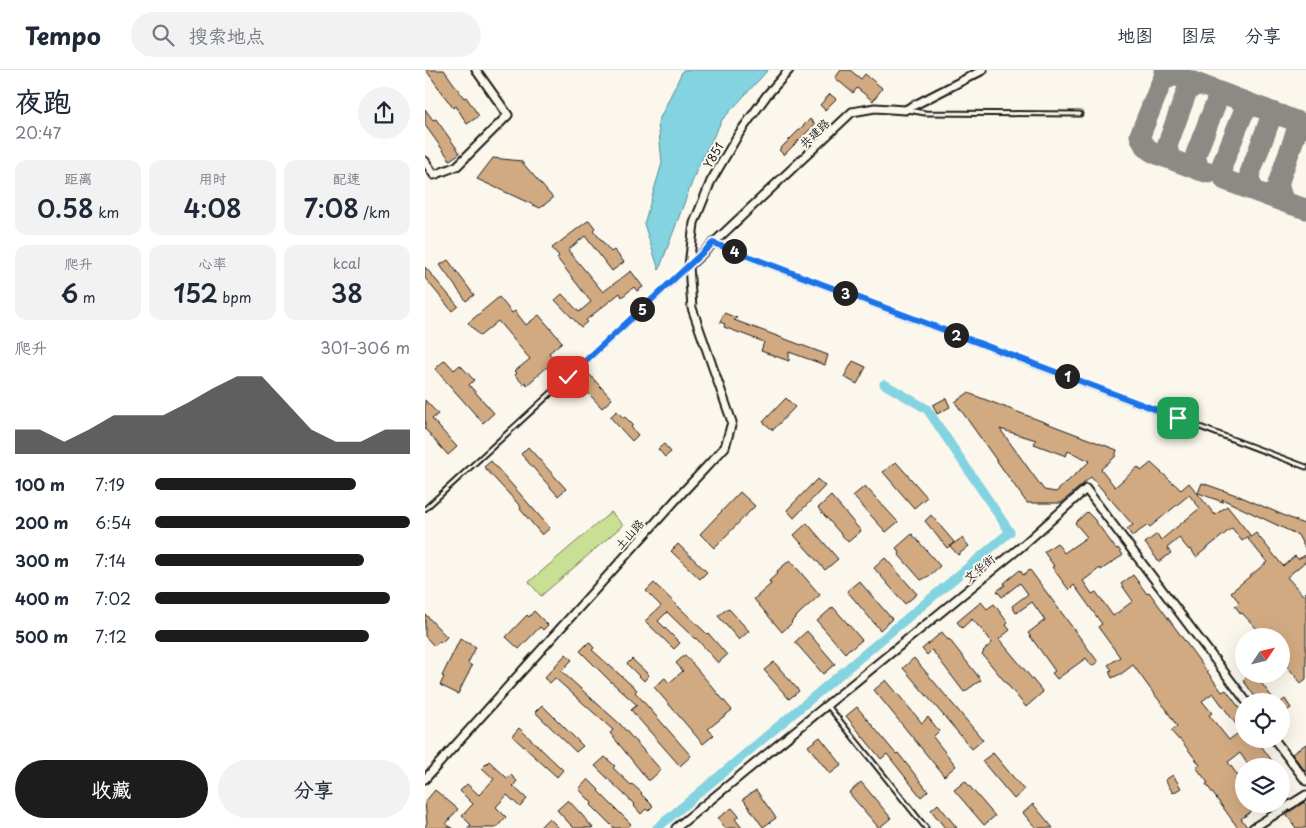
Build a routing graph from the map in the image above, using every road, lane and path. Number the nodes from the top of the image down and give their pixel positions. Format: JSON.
{"nodes":[{"id":1,"x":476,"y":70,"type":"edge"},
{"id":2,"x":789,"y":70,"type":"edge"},
{"id":3,"x":983,"y":70,"type":"edge"},
{"id":4,"x":905,"y":110,"type":"junction"},
{"id":5,"x":1079,"y":114,"type":"dead end"},
{"id":6,"x":425,"y":161,"type":"edge"},
{"id":7,"x":713,"y":243,"type":"junction"},
{"id":8,"x":689,"y":266,"type":"junction"},
{"id":9,"x":1306,"y":466,"type":"edge"},
{"id":10,"x":425,"y":509,"type":"edge"},
{"id":11,"x":1240,"y":693,"type":"edge"},
{"id":12,"x":828,"y":706,"type":"junction"},
{"id":13,"x":1281,"y":748,"type":"edge"},
{"id":14,"x":425,"y":778,"type":"edge"},
{"id":15,"x":1306,"y":781,"type":"edge"},
{"id":16,"x":1306,"y":795,"type":"edge"},
{"id":17,"x":676,"y":828,"type":"edge"},
{"id":18,"x":926,"y":828,"type":"edge"},
{"id":19,"x":1253,"y":828,"type":"edge"}],
"edges":[{"from":1,"to":6,"type":"street"},
{"from":2,"to":8,"type":"street","name":"Y851"},
{"from":3,"to":4,"type":"street"},
{"from":4,"to":5,"type":"lane"},
{"from":4,"to":7,"type":"street","name":"共建路"},
{"from":7,"to":8,"type":"street","name":"共建路"},
{"from":7,"to":9,"type":"lane"},
{"from":8,"to":10,"type":"lane"},
{"from":8,"to":14,"type":"street","name":"土山路"},
{"from":11,"to":12,"type":"street","name":"文华街"},
{"from":12,"to":17,"type":"street","name":"文华街"},
{"from":12,"to":18,"type":"lane"},
{"from":13,"to":15,"type":"street"},
{"from":16,"to":19,"type":"street"}]}
